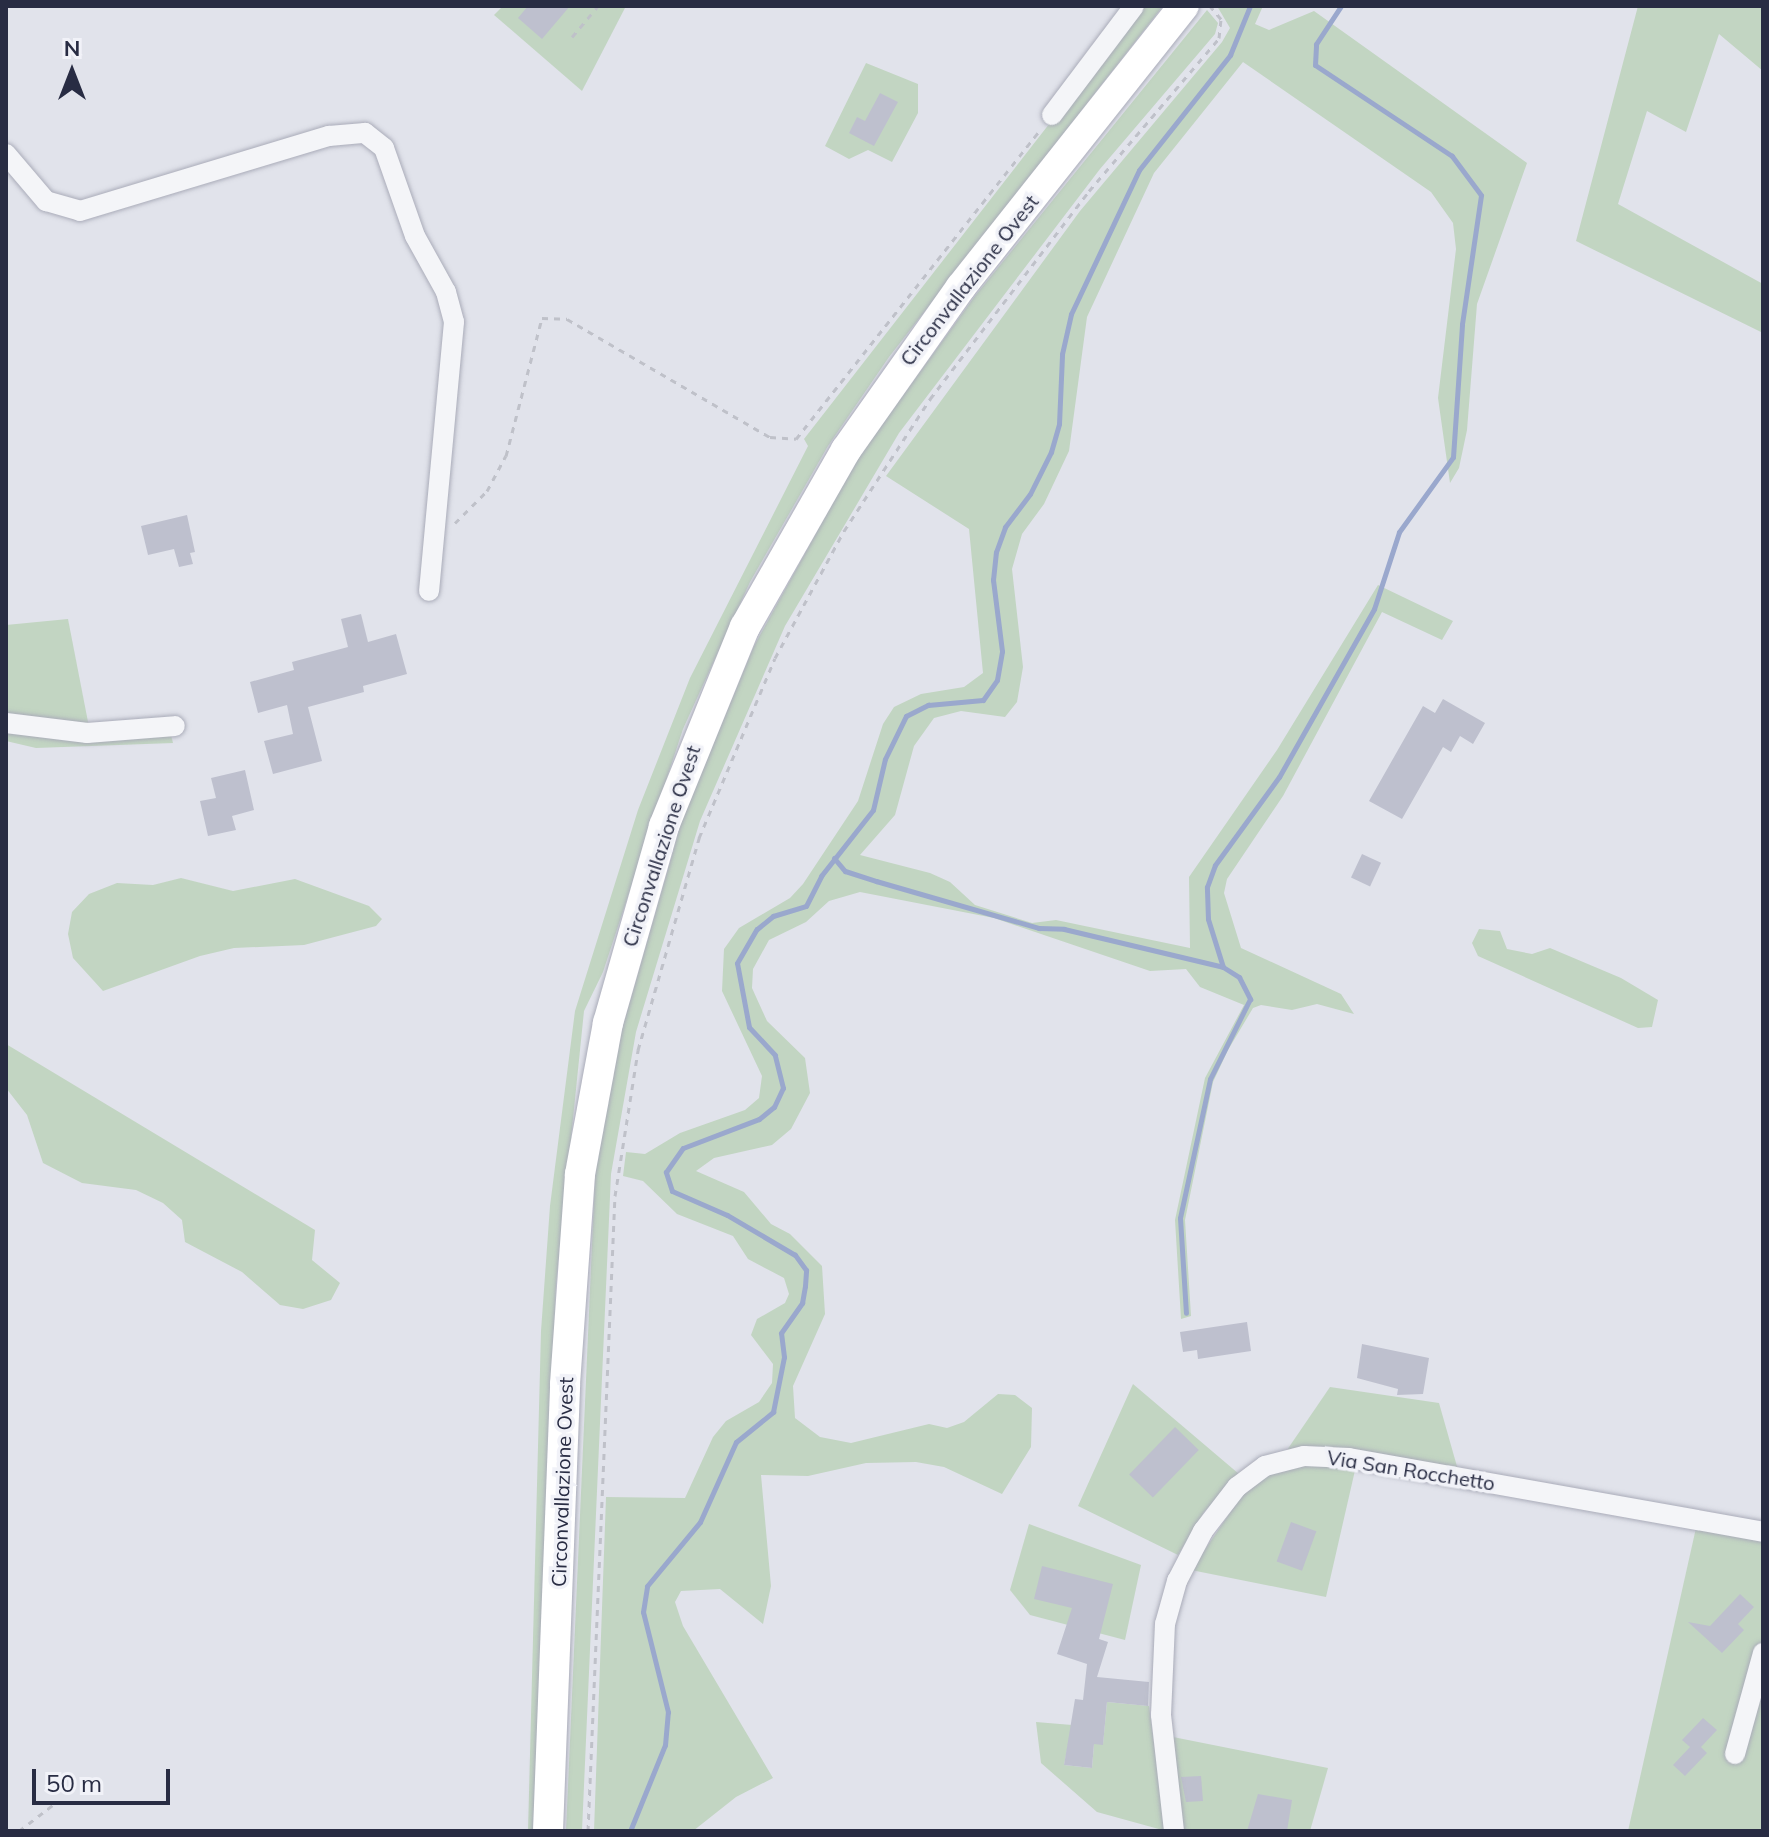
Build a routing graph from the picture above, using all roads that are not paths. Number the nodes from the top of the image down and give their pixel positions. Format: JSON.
{"nodes":[{"id":1,"x":1134,"y":6,"type":"edge"},
{"id":2,"x":1184,"y":6,"type":"edge"},
{"id":3,"x":1052,"y":115,"type":"road end"},
{"id":4,"x":6,"y":154,"type":"edge"},
{"id":5,"x":429,"y":591,"type":"dead end"},
{"id":6,"x":6,"y":723,"type":"edge"},
{"id":7,"x":175,"y":726,"type":"dead end"},
{"id":8,"x":1763,"y":1532,"type":"edge"},
{"id":9,"x":1763,"y":1653,"type":"edge"},
{"id":10,"x":1735,"y":1754,"type":"dead end"},
{"id":11,"x":548,"y":1831,"type":"edge"},
{"id":12,"x":1174,"y":1831,"type":"edge"}],
"edges":[{"from":1,"to":3,"type":"street"},
{"from":2,"to":11,"type":"highway","name":"Circonvallazione Ovest"},
{"from":4,"to":5,"type":"street"},
{"from":6,"to":7,"type":"street"},
{"from":8,"to":12,"type":"street","name":"Via San Rocchetto"},
{"from":9,"to":10,"type":"street"}]}
